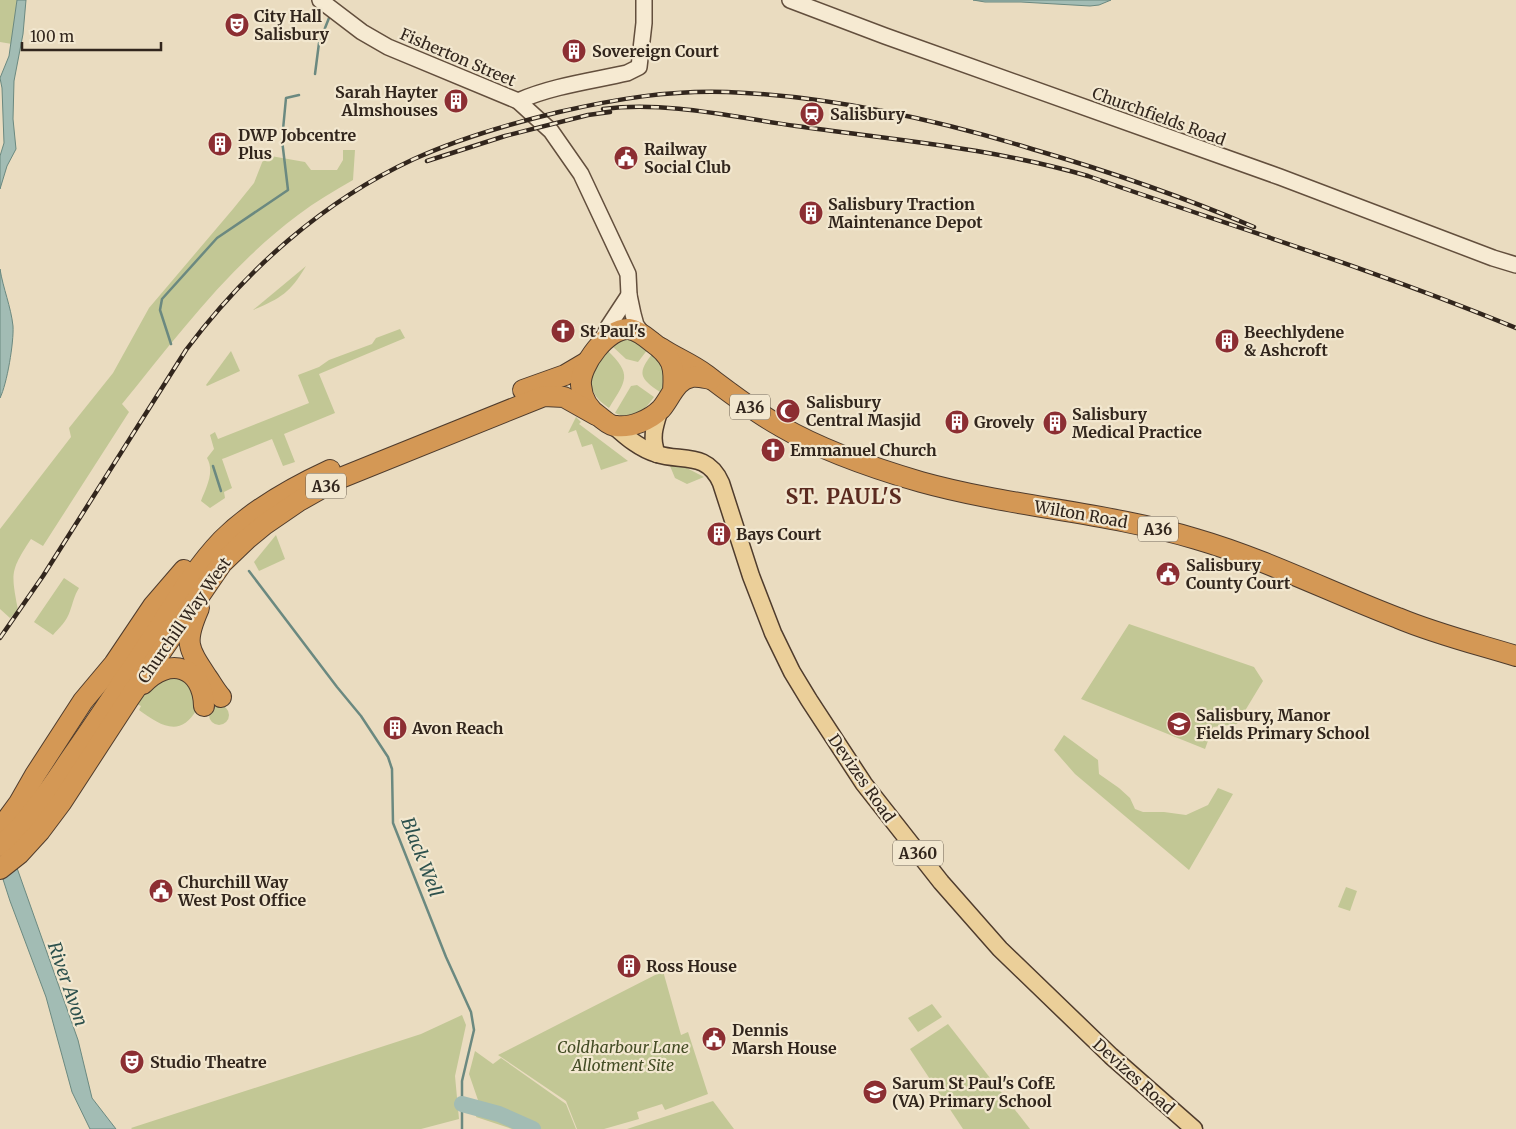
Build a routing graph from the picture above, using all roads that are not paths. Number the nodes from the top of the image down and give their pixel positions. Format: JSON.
{"nodes":[{"id":1,"x":644,"y":0,"type":"edge"},
{"id":2,"x":790,"y":0,"type":"edge"},
{"id":3,"x":328,"y":6,"type":"edge"},
{"id":4,"x":518,"y":101,"type":"junction"},
{"id":5,"x":1516,"y":265,"type":"edge"},
{"id":6,"x":629,"y":295,"type":"junction"},
{"id":7,"x":644,"y":336,"type":"junction"},
{"id":8,"x":599,"y":346,"type":"junction"},
{"id":9,"x":661,"y":348,"type":"junction"},
{"id":10,"x":587,"y":362,"type":"junction"},
{"id":11,"x":711,"y":379,"type":"junction"},
{"id":12,"x":673,"y":391,"type":"junction"},
{"id":13,"x":660,"y":409,"type":"junction"},
{"id":14,"x":596,"y":415,"type":"junction"},
{"id":15,"x":614,"y":426,"type":"junction"},
{"id":16,"x":657,"y":454,"type":"junction"},
{"id":17,"x":247,"y":539,"type":"junction"},
{"id":18,"x":215,"y":549,"type":"junction"},
{"id":19,"x":1516,"y":656,"type":"edge"},
{"id":20,"x":127,"y":694,"type":"junction"},
{"id":21,"x":107,"y":718,"type":"junction"},
{"id":22,"x":5,"y":833,"type":"edge"},
{"id":23,"x":0,"y":870,"type":"edge"},
{"id":24,"x":1194,"y":1129,"type":"edge"}],
"edges":[{"from":1,"to":4,"type":"street"},
{"from":2,"to":5,"type":"street","name":"Churchfields Road"},
{"from":3,"to":4,"type":"street","name":"Fisherton Street"},
{"from":4,"to":6,"type":"street","name":"Fisherton Street"},
{"from":6,"to":7,"type":"street","name":"Fisherton Street"},
{"from":6,"to":8,"type":"street"},
{"from":7,"to":8,"type":"highway","number":"A36"},
{"from":7,"to":9,"type":"highway","number":"A36"},
{"from":8,"to":10,"type":"highway","number":"A36"},
{"from":9,"to":11,"type":"highway","name":"Wilton Road","number":"A36"},
{"from":9,"to":12,"type":"highway","number":"A36"},
{"from":10,"to":14,"type":"highway","number":"A36"},
{"from":10,"to":18,"type":"highway","name":"Churchill Way West","number":"A36"},
{"from":11,"to":12,"type":"highway"},
{"from":11,"to":19,"type":"highway","name":"Wilton Road","number":"A36"},
{"from":12,"to":13,"type":"highway"},
{"from":13,"to":15,"type":"highway"},
{"from":13,"to":16,"type":"main road"},
{"from":14,"to":15,"type":"highway","number":"A36"},
{"from":14,"to":17,"type":"highway","name":"Churchill Way West","number":"A36"},
{"from":15,"to":16,"type":"main road","name":"Devizes Road"},
{"from":16,"to":24,"type":"main road","name":"Devizes Road","number":"A360"},
{"from":17,"to":20,"type":"highway","name":"Churchill Way West","number":"A36"},
{"from":17,"to":20,"type":"highway"},
{"from":18,"to":20,"type":"highway","name":"Churchill Way West","number":"A36"},
{"from":18,"to":22,"type":"highway"},
{"from":20,"to":21,"type":"highway","name":"Churchill Way West","number":"A36"},
{"from":21,"to":22,"type":"highway","name":"Churchill Way West","number":"A36"},
{"from":21,"to":23,"type":"highway","name":"Churchill Way West","number":"A36"}]}
